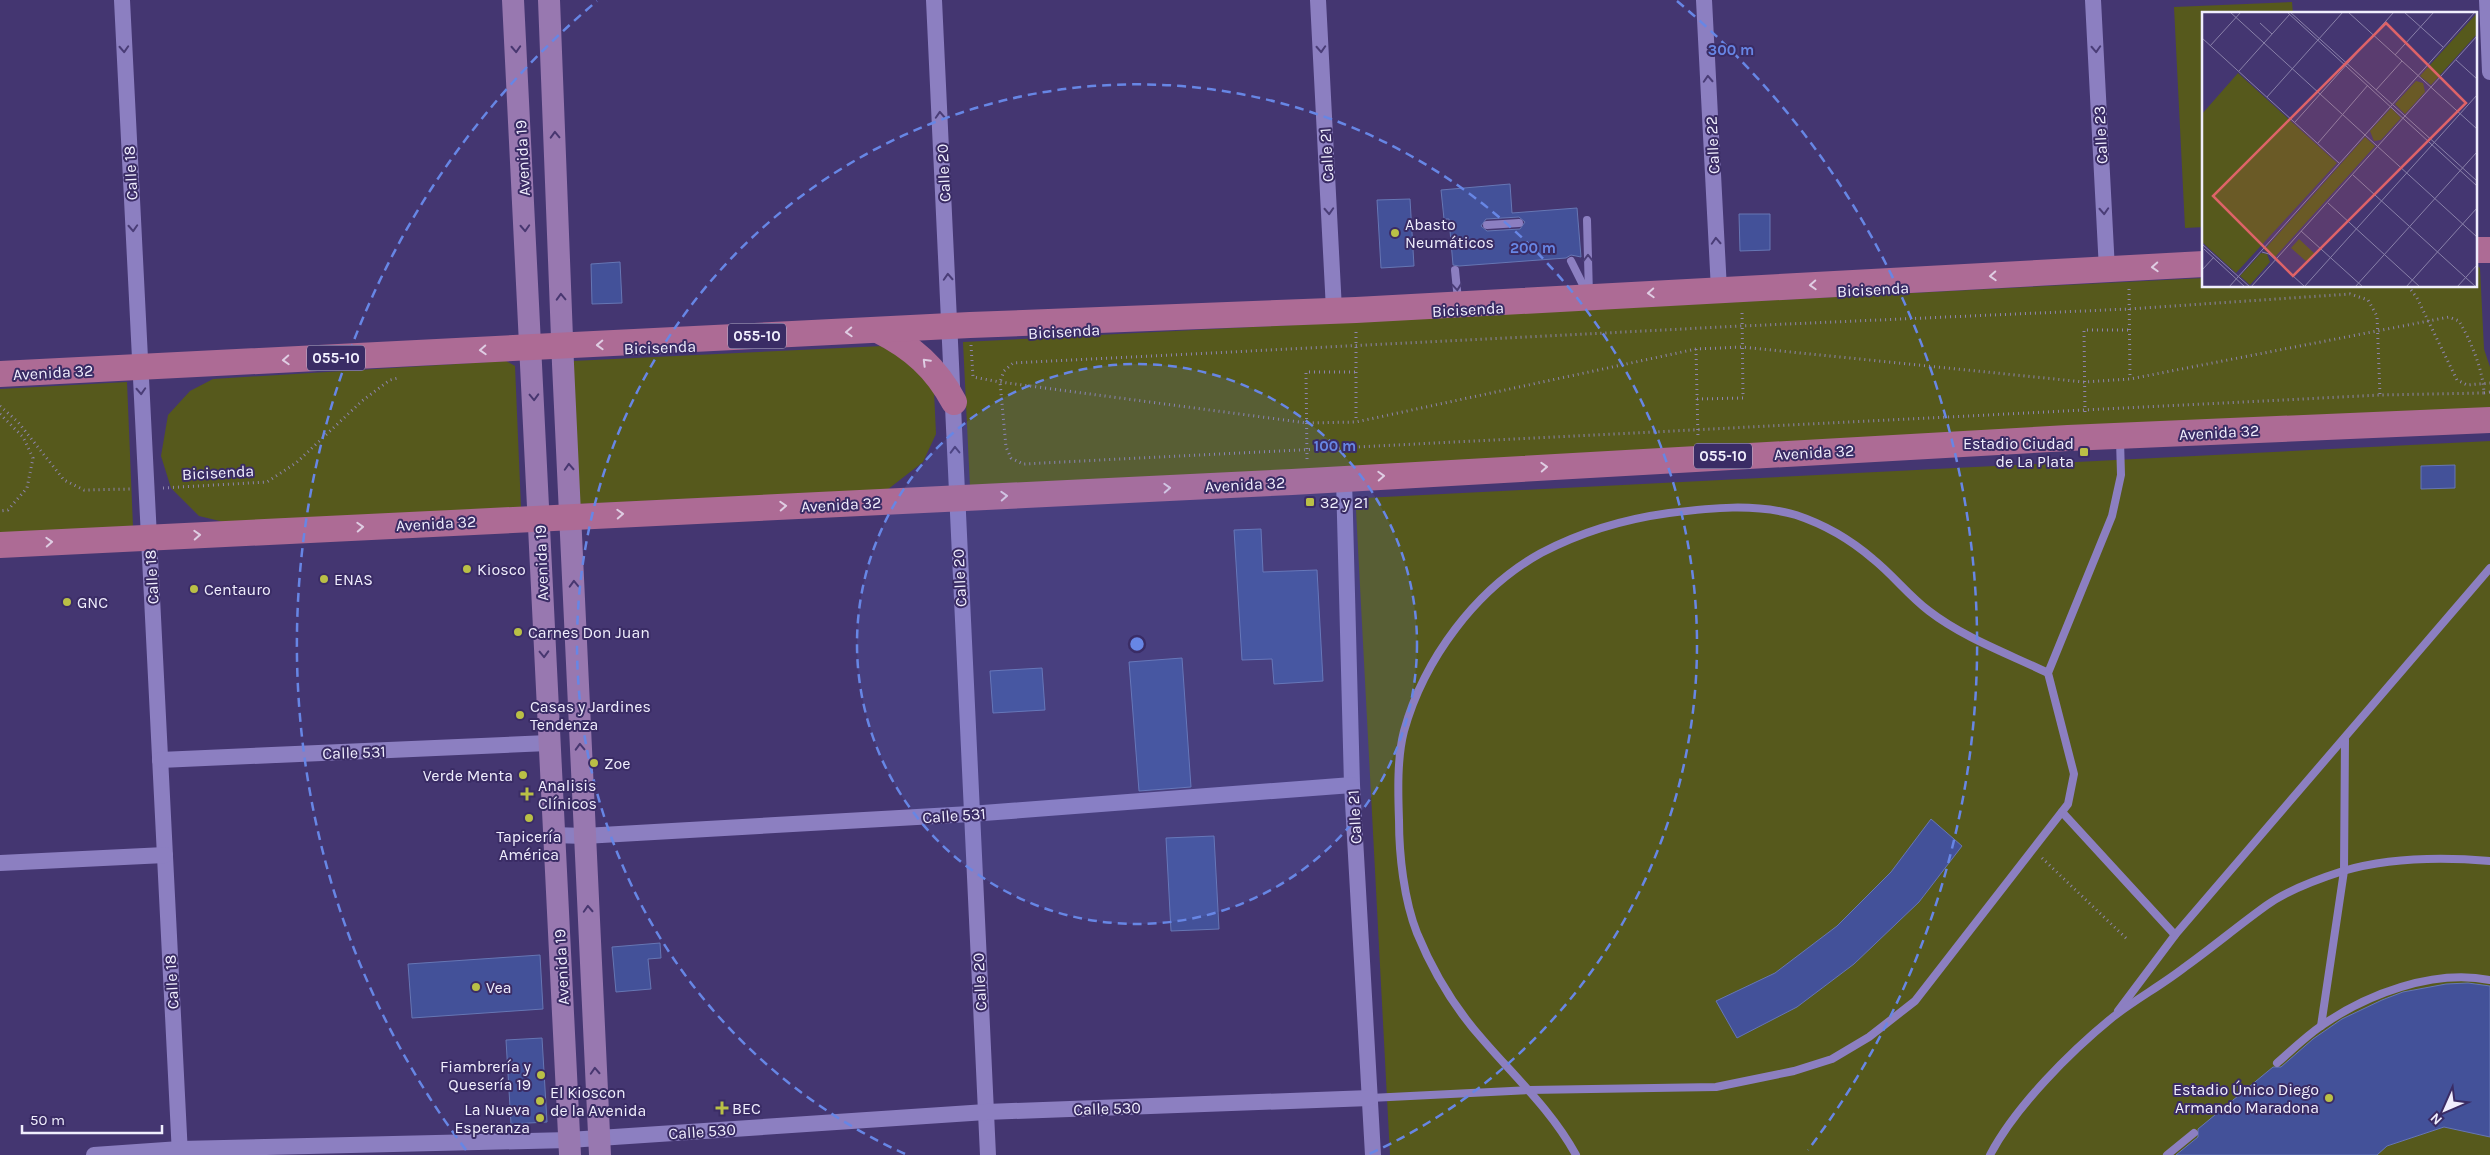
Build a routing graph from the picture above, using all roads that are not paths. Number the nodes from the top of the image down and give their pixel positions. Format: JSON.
{"nodes":[{"id":1,"x":122,"y":0,"type":"edge"},
{"id":2,"x":513,"y":0,"type":"edge"},
{"id":3,"x":550,"y":0,"type":"edge"},
{"id":4,"x":934,"y":0,"type":"edge"},
{"id":5,"x":1318,"y":0,"type":"edge"},
{"id":6,"x":1704,"y":0,"type":"edge"},
{"id":7,"x":2093,"y":0,"type":"edge"},
{"id":8,"x":2487,"y":0,"type":"edge"},
{"id":9,"x":2490,"y":72,"type":"edge"},
{"id":10,"x":1587,"y":220,"type":"dead end"},
{"id":11,"x":1519,"y":223,"type":"dead end"},
{"id":12,"x":1487,"y":225,"type":"dead end"},
{"id":13,"x":1571,"y":261,"type":"dead end"},
{"id":14,"x":2202,"y":264,"type":"edge"},
{"id":15,"x":1455,"y":270,"type":"dead end"},
{"id":16,"x":2124,"y":281,"type":"junction"},
{"id":17,"x":1719,"y":290,"type":"junction"},
{"id":18,"x":1589,"y":297,"type":"junction"},
{"id":19,"x":1458,"y":304,"type":"junction"},
{"id":20,"x":1345,"y":310,"type":"junction"},
{"id":21,"x":878,"y":330,"type":"junction"},
{"id":22,"x":965,"y":339,"type":"junction"},
{"id":23,"x":563,"y":346,"type":"junction"},
{"id":24,"x":532,"y":348,"type":"junction"},
{"id":25,"x":140,"y":367,"type":"junction"},
{"id":26,"x":0,"y":374,"type":"edge"},
{"id":27,"x":954,"y":402,"type":"junction"},
{"id":28,"x":2490,"y":420,"type":"edge"},
{"id":29,"x":2120,"y":436,"type":"junction"},
{"id":30,"x":1344,"y":479,"type":"junction"},
{"id":31,"x":956,"y":499,"type":"junction"},
{"id":32,"x":572,"y":516,"type":"junction"},
{"id":33,"x":540,"y":517,"type":"junction"},
{"id":34,"x":149,"y":537,"type":"junction"},
{"id":35,"x":0,"y":545,"type":"edge"},
{"id":36,"x":2490,"y":568,"type":"edge"},
{"id":37,"x":2048,"y":674,"type":"junction"},
{"id":38,"x":2346,"y":739,"type":"junction"},
{"id":39,"x":548,"y":743,"type":"junction"},
{"id":40,"x":160,"y":760,"type":"junction"},
{"id":41,"x":1352,"y":785,"type":"junction"},
{"id":42,"x":2062,"y":812,"type":"junction"},
{"id":43,"x":970,"y":814,"type":"junction"},
{"id":44,"x":554,"y":835,"type":"junction"},
{"id":45,"x":584,"y":836,"type":"junction"},
{"id":46,"x":165,"y":855,"type":"junction"},
{"id":47,"x":2490,"y":862,"type":"edge"},
{"id":48,"x":0,"y":863,"type":"edge"},
{"id":49,"x":2344,"y":871,"type":"junction"},
{"id":50,"x":2175,"y":935,"type":"junction"},
{"id":51,"x":2490,"y":980,"type":"edge"},
{"id":52,"x":2113,"y":1017,"type":"junction"},
{"id":53,"x":2321,"y":1026,"type":"junction"},
{"id":54,"x":2277,"y":1063,"type":"dead end"},
{"id":55,"x":1529,"y":1090,"type":"junction"},
{"id":56,"x":1370,"y":1098,"type":"junction"},
{"id":57,"x":986,"y":1112,"type":"junction"},
{"id":58,"x":2194,"y":1133,"type":"dead end"},
{"id":59,"x":599,"y":1147,"type":"edge"},
{"id":60,"x":570,"y":1148,"type":"edge"},
{"id":61,"x":180,"y":1152,"type":"edge"},
{"id":62,"x":94,"y":1155,"type":"edge"},
{"id":63,"x":988,"y":1155,"type":"edge"},
{"id":64,"x":1373,"y":1155,"type":"edge"},
{"id":65,"x":1576,"y":1155,"type":"edge"},
{"id":66,"x":1990,"y":1155,"type":"edge"},
{"id":67,"x":2167,"y":1155,"type":"edge"}],
"edges":[{"from":1,"to":25,"type":"street","name":"Calle 18","one_way":true},
{"from":2,"to":24,"type":"main road","name":"Avenida 19","one_way":true},
{"from":23,"to":3,"type":"main road","name":"Avenida 19","one_way":true},
{"from":22,"to":4,"type":"street","name":"Calle 20","one_way":true},
{"from":5,"to":20,"type":"street","name":"Calle 21","one_way":true},
{"from":17,"to":6,"type":"street","name":"Calle 22","one_way":true},
{"from":7,"to":16,"type":"street","name":"Calle 23","one_way":true},
{"from":8,"to":9,"type":"street"},
{"from":18,"to":10,"type":"lane","one_way":true},
{"from":11,"to":12,"type":"lane"},
{"from":13,"to":18,"type":"lane"},
{"from":14,"to":16,"type":"highway","name":"Avenida 32","number":"055-10","one_way":true},
{"from":15,"to":19,"type":"lane","one_way":true},
{"from":16,"to":17,"type":"highway","name":"Avenida 32","number":"055-10","one_way":true},
{"from":17,"to":18,"type":"highway","name":"Avenida 32","number":"055-10","one_way":true},
{"from":18,"to":19,"type":"highway","name":"Avenida 32","number":"055-10"},
{"from":19,"to":20,"type":"highway","name":"Avenida 32","number":"055-10"},
{"from":20,"to":22,"type":"highway","name":"Avenida 32","number":"055-10"},
{"from":21,"to":22,"type":"highway","name":"Avenida 32","number":"055-10"},
{"from":21,"to":23,"type":"highway","name":"Avenida 32","number":"055-10","one_way":true},
{"from":27,"to":21,"type":"highway","one_way":true},
{"from":22,"to":27,"type":"street","name":"Calle 20"},
{"from":23,"to":24,"type":"highway","name":"Avenida 32","number":"055-10"},
{"from":32,"to":23,"type":"main road","name":"Avenida 19","one_way":true},
{"from":24,"to":25,"type":"highway","name":"Avenida 32","number":"055-10","one_way":true},
{"from":24,"to":33,"type":"main road","name":"Avenida 19","one_way":true},
{"from":25,"to":26,"type":"highway","name":"Avenida 32","number":"055-10"},
{"from":25,"to":34,"type":"street","name":"Calle 18","one_way":true},
{"from":31,"to":27,"type":"street","name":"Calle 20","one_way":true},
{"from":28,"to":29,"type":"highway","name":"Avenida 32","number":"055-10"},
{"from":30,"to":29,"type":"highway","name":"Avenida 32","number":"055-10","one_way":true},
{"from":29,"to":37,"type":"lane"},
{"from":31,"to":30,"type":"highway","name":"Avenida 32","number":"055-10","one_way":true},
{"from":30,"to":41,"type":"street","name":"Calle 21"},
{"from":32,"to":31,"type":"highway","name":"Avenida 32","number":"055-10","one_way":true},
{"from":31,"to":43,"type":"street","name":"Calle 20"},
{"from":32,"to":33,"type":"highway","name":"Avenida 32","number":"055-10"},
{"from":45,"to":32,"type":"main road","name":"Avenida 19","one_way":true},
{"from":34,"to":33,"type":"highway","name":"Avenida 32","number":"055-10","one_way":true},
{"from":33,"to":39,"type":"main road","name":"Avenida 19","one_way":true},
{"from":35,"to":34,"type":"highway","name":"Avenida 32","number":"055-10","one_way":true},
{"from":34,"to":40,"type":"street","name":"Calle 18"},
{"from":36,"to":38,"type":"lane"},
{"from":37,"to":42,"type":"lane"},
{"from":37,"to":55,"type":"lane"},
{"from":38,"to":49,"type":"lane"},
{"from":38,"to":50,"type":"lane"},
{"from":39,"to":40,"type":"street","name":"Calle 531"},
{"from":39,"to":44,"type":"main road","name":"Avenida 19"},
{"from":40,"to":46,"type":"street","name":"Calle 18"},
{"from":41,"to":43,"type":"street","name":"Calle 531"},
{"from":41,"to":56,"type":"street","name":"Calle 21"},
{"from":42,"to":50,"type":"lane"},
{"from":42,"to":55,"type":"lane"},
{"from":43,"to":45,"type":"street","name":"Calle 531"},
{"from":43,"to":57,"type":"street","name":"Calle 20"},
{"from":44,"to":45,"type":"street","name":"Calle 531"},
{"from":44,"to":60,"type":"main road","name":"Avenida 19"},
{"from":59,"to":45,"type":"main road","name":"Avenida 19","one_way":true},
{"from":46,"to":48,"type":"street"},
{"from":46,"to":61,"type":"street","name":"Calle 18"},
{"from":47,"to":49,"type":"lane"},
{"from":49,"to":52,"type":"lane"},
{"from":49,"to":53,"type":"lane"},
{"from":50,"to":52,"type":"lane"},
{"from":51,"to":53,"type":"lane"},
{"from":52,"to":66,"type":"lane"},
{"from":53,"to":54,"type":"lane"},
{"from":55,"to":56,"type":"lane"},
{"from":55,"to":65,"type":"lane"},
{"from":56,"to":57,"type":"street","name":"Calle 530"},
{"from":56,"to":64,"type":"street","name":"Calle 21"},
{"from":57,"to":59,"type":"street","name":"Calle 530"},
{"from":57,"to":63,"type":"street","name":"Calle 20"},
{"from":58,"to":67,"type":"lane"},
{"from":59,"to":60,"type":"street","name":"Calle 530"},
{"from":60,"to":61,"type":"street","name":"Calle 530"},
{"from":61,"to":62,"type":"street","name":"Calle 530"}]}
